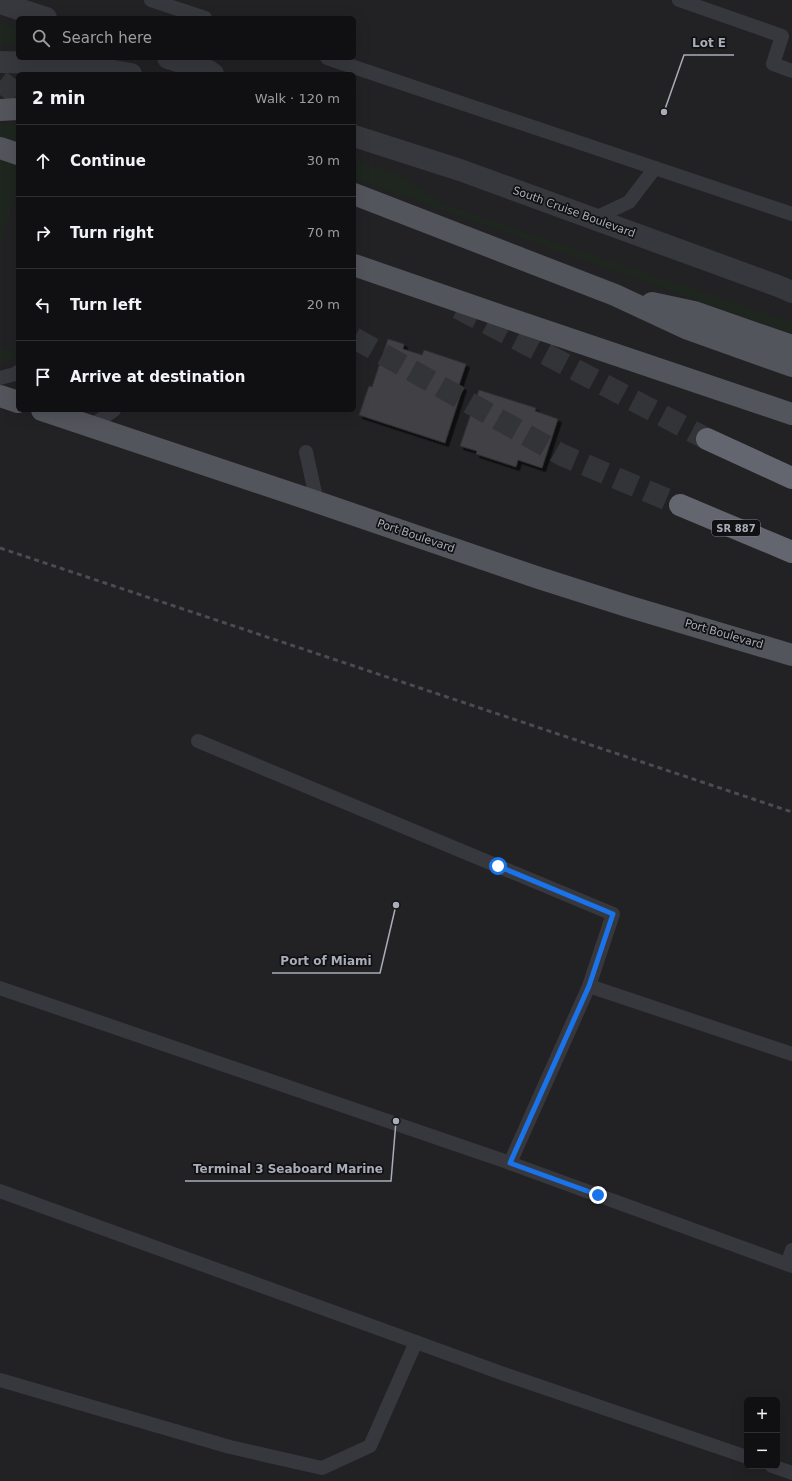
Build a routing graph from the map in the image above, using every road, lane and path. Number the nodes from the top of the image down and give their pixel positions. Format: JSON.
{"nodes":[{"id":1,"x":151,"y":0,"type":"edge"},
{"id":2,"x":679,"y":0,"type":"edge"},
{"id":3,"x":0,"y":3,"type":"edge"},
{"id":4,"x":40,"y":16,"type":"edge"},
{"id":5,"x":199,"y":16,"type":"edge"},
{"id":6,"x":174,"y":60,"type":"edge"},
{"id":7,"x":332,"y":60,"type":"edge"},
{"id":8,"x":0,"y":62,"type":"edge"},
{"id":9,"x":792,"y":70,"type":"edge"},
{"id":10,"x":119,"y":72,"type":"edge"},
{"id":11,"x":210,"y":72,"type":"edge"},
{"id":12,"x":16,"y":109,"type":"edge"},
{"id":13,"x":0,"y":110,"type":"edge"},
{"id":14,"x":356,"y":137,"type":"edge"},
{"id":15,"x":0,"y":148,"type":"edge"},
{"id":16,"x":16,"y":153,"type":"edge"},
{"id":17,"x":655,"y":168,"type":"junction"},
{"id":18,"x":356,"y":195,"type":"edge"},
{"id":19,"x":792,"y":214,"type":"edge"},
{"id":20,"x":593,"y":219,"type":"junction"},
{"id":21,"x":356,"y":266,"type":"edge"},
{"id":22,"x":787,"y":291,"type":"edge"},
{"id":23,"x":615,"y":295,"type":"junction"},
{"id":24,"x":792,"y":346,"type":"edge"},
{"id":25,"x":792,"y":366,"type":"edge"},
{"id":26,"x":16,"y":374,"type":"edge"},
{"id":27,"x":0,"y":378,"type":"edge"},
{"id":28,"x":0,"y":396,"type":"edge"},
{"id":29,"x":16,"y":401,"type":"edge"},
{"id":30,"x":48,"y":412,"type":"edge"},
{"id":31,"x":111,"y":412,"type":"edge"},
{"id":32,"x":792,"y":414,"type":"edge"},
{"id":33,"x":90,"y":426,"type":"junction"},
{"id":34,"x":707,"y":439,"type":"tunnel mouth"},
{"id":35,"x":306,"y":452,"type":"dead end"},
{"id":36,"x":792,"y":478,"type":"edge"},
{"id":37,"x":317,"y":502,"type":"junction"},
{"id":38,"x":680,"y":505,"type":"tunnel mouth"},
{"id":39,"x":792,"y":552,"type":"edge"},
{"id":40,"x":792,"y":655,"type":"edge"},
{"id":41,"x":198,"y":741,"type":"dead end"},
{"id":42,"x":589,"y":986,"type":"junction"},
{"id":43,"x":0,"y":988,"type":"edge"},
{"id":44,"x":792,"y":1054,"type":"edge"},
{"id":45,"x":510,"y":1163,"type":"junction"},
{"id":46,"x":0,"y":1191,"type":"edge"},
{"id":47,"x":792,"y":1250,"type":"edge"},
{"id":48,"x":790,"y":1265,"type":"edge"},
{"id":49,"x":416,"y":1342,"type":"junction"},
{"id":50,"x":0,"y":1380,"type":"edge"},
{"id":51,"x":744,"y":1457,"type":"edge"},
{"id":52,"x":780,"y":1469,"type":"edge"},
{"id":53,"x":792,"y":1473,"type":"edge"}],
"edges":[{"from":1,"to":5,"type":"lane"},
{"from":2,"to":9,"type":"lane"},
{"from":3,"to":4,"type":"street"},
{"from":6,"to":11,"type":"street"},
{"from":7,"to":17,"type":"lane"},
{"from":8,"to":10,"type":"street"},
{"from":12,"to":13,"type":"main road"},
{"from":14,"to":20,"type":"street","name":"South Cruise Boulevard"},
{"from":15,"to":16,"type":"main road"},
{"from":17,"to":19,"type":"lane"},
{"from":17,"to":20,"type":"lane"},
{"from":18,"to":23,"type":"main road"},
{"from":20,"to":22,"type":"street","name":"South Cruise Boulevard"},
{"from":21,"to":32,"type":"main road"},
{"from":23,"to":24,"type":"main road"},
{"from":23,"to":25,"type":"main road"},
{"from":26,"to":27,"type":"lane"},
{"from":28,"to":29,"type":"main road"},
{"from":30,"to":33,"type":"main road","name":"Port Boulevard"},
{"from":31,"to":33,"type":"lane"},
{"from":33,"to":37,"type":"main road","name":"Port Boulevard"},
{"from":34,"to":36,"type":"highway"},
{"from":35,"to":37,"type":"lane"},
{"from":37,"to":40,"type":"main road","name":"Port Boulevard"},
{"from":38,"to":39,"type":"highway","number":"SR 887"},
{"from":41,"to":42,"type":"lane"},
{"from":42,"to":44,"type":"lane"},
{"from":42,"to":45,"type":"lane"},
{"from":43,"to":45,"type":"lane"},
{"from":45,"to":48,"type":"lane"},
{"from":46,"to":49,"type":"lane"},
{"from":47,"to":48,"type":"lane"},
{"from":49,"to":50,"type":"lane"},
{"from":49,"to":51,"type":"lane"},
{"from":52,"to":53,"type":"lane"}]}
